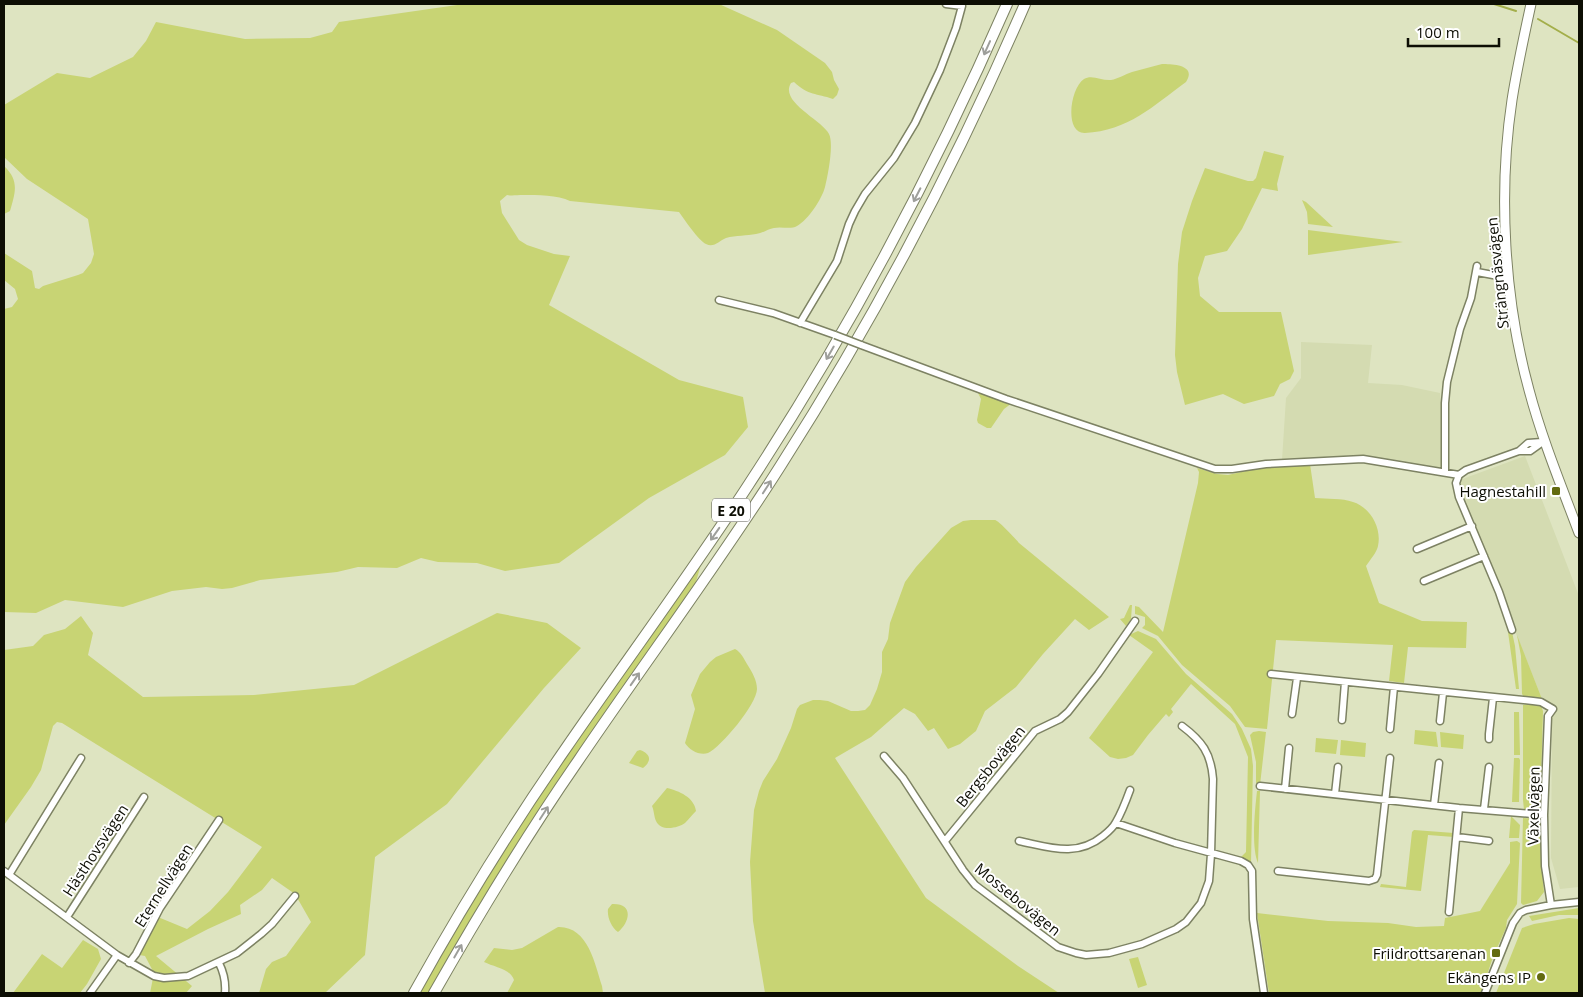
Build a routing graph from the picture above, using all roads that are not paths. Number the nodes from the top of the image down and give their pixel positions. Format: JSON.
{"nodes":[{"id":1,"x":946,"y":4,"type":"edge"},
{"id":2,"x":1007,"y":4,"type":"edge"},
{"id":3,"x":1025,"y":4,"type":"edge"},
{"id":4,"x":1531,"y":4,"type":"edge"},
{"id":5,"x":1509,"y":278,"type":"junction"},
{"id":6,"x":719,"y":300,"type":"dead end"},
{"id":7,"x":800,"y":323,"type":"junction"},
{"id":8,"x":1544,"y":442,"type":"junction"},
{"id":9,"x":1445,"y":471,"type":"junction"},
{"id":10,"x":1458,"y":475,"type":"junction"},
{"id":11,"x":1472,"y":526,"type":"junction"},
{"id":12,"x":1579,"y":533,"type":"edge"},
{"id":13,"x":1417,"y":549,"type":"dead end"},
{"id":14,"x":1484,"y":556,"type":"junction"},
{"id":15,"x":1424,"y":581,"type":"dead end"},
{"id":16,"x":1135,"y":621,"type":"dead end"},
{"id":17,"x":1512,"y":630,"type":"dead end"},
{"id":18,"x":1271,"y":674,"type":"dead end"},
{"id":19,"x":1297,"y":678,"type":"junction"},
{"id":20,"x":1345,"y":682,"type":"junction"},
{"id":21,"x":1394,"y":687,"type":"junction"},
{"id":22,"x":1443,"y":693,"type":"junction"},
{"id":23,"x":1493,"y":698,"type":"junction"},
{"id":24,"x":1292,"y":714,"type":"dead end"},
{"id":25,"x":1342,"y":720,"type":"dead end"},
{"id":26,"x":1440,"y":720,"type":"dead end"},
{"id":27,"x":1182,"y":726,"type":"dead end"},
{"id":28,"x":1390,"y":729,"type":"dead end"},
{"id":29,"x":1489,"y":739,"type":"dead end"},
{"id":30,"x":1289,"y":748,"type":"dead end"},
{"id":31,"x":884,"y":756,"type":"dead end"},
{"id":32,"x":81,"y":758,"type":"dead end"},
{"id":33,"x":1390,"y":758,"type":"dead end"},
{"id":34,"x":1439,"y":763,"type":"dead end"},
{"id":35,"x":1338,"y":767,"type":"dead end"},
{"id":36,"x":1489,"y":767,"type":"dead end"},
{"id":37,"x":1260,"y":786,"type":"dead end"},
{"id":38,"x":1285,"y":789,"type":"junction"},
{"id":39,"x":1130,"y":790,"type":"dead end"},
{"id":40,"x":1336,"y":794,"type":"junction"},
{"id":41,"x":144,"y":797,"type":"dead end"},
{"id":42,"x":1385,"y":800,"type":"junction"},
{"id":43,"x":1434,"y":805,"type":"junction"},
{"id":44,"x":1459,"y":808,"type":"junction"},
{"id":45,"x":1484,"y":810,"type":"junction"},
{"id":46,"x":1544,"y":815,"type":"junction"},
{"id":47,"x":219,"y":820,"type":"dead end"},
{"id":48,"x":1116,"y":823,"type":"junction"},
{"id":49,"x":1458,"y":837,"type":"junction"},
{"id":50,"x":945,"y":841,"type":"junction"},
{"id":51,"x":1019,"y":841,"type":"dead end"},
{"id":52,"x":1489,"y":841,"type":"dead end"},
{"id":53,"x":1211,"y":854,"type":"junction"},
{"id":54,"x":1278,"y":871,"type":"dead end"},
{"id":55,"x":6,"y":873,"type":"edge"},
{"id":56,"x":295,"y":896,"type":"dead end"},
{"id":57,"x":1579,"y":902,"type":"edge"},
{"id":58,"x":1552,"y":905,"type":"junction"},
{"id":59,"x":1449,"y":912,"type":"dead end"},
{"id":60,"x":67,"y":917,"type":"junction"},
{"id":61,"x":118,"y":955,"type":"junction"},
{"id":62,"x":130,"y":962,"type":"junction"},
{"id":63,"x":219,"y":963,"type":"junction"},
{"id":64,"x":90,"y":993,"type":"edge"},
{"id":65,"x":225,"y":993,"type":"edge"},
{"id":66,"x":414,"y":993,"type":"edge"},
{"id":67,"x":434,"y":993,"type":"edge"},
{"id":68,"x":1264,"y":993,"type":"edge"},
{"id":69,"x":1485,"y":993,"type":"edge"}],
"edges":[{"from":1,"to":7,"type":"street"},
{"from":2,"to":66,"type":"highway","number":"E 20","one_way":true},
{"from":67,"to":3,"type":"highway","number":"E 20","one_way":true},
{"from":4,"to":5,"type":"main road","name":"Strängnäsvägen"},
{"from":5,"to":8,"type":"main road","name":"Strängnäsvägen"},
{"from":5,"to":9,"type":"street"},
{"from":6,"to":7,"type":"street"},
{"from":7,"to":9,"type":"street","bridge":true},
{"from":8,"to":10,"type":"street"},
{"from":8,"to":12,"type":"main road","name":"Strängnäsvägen"},
{"from":9,"to":10,"type":"street"},
{"from":10,"to":11,"type":"street"},
{"from":11,"to":13,"type":"street"},
{"from":11,"to":14,"type":"street"},
{"from":14,"to":15,"type":"street"},
{"from":14,"to":17,"type":"street"},
{"from":16,"to":50,"type":"street","name":"Bergsbovägen"},
{"from":18,"to":19,"type":"street"},
{"from":19,"to":20,"type":"street"},
{"from":19,"to":24,"type":"street"},
{"from":20,"to":21,"type":"street"},
{"from":20,"to":25,"type":"street"},
{"from":21,"to":22,"type":"street"},
{"from":21,"to":28,"type":"street"},
{"from":22,"to":23,"type":"street"},
{"from":22,"to":26,"type":"street"},
{"from":23,"to":29,"type":"street"},
{"from":23,"to":46,"type":"street","name":"Växelvägen"},
{"from":27,"to":53,"type":"street","name":"Mossebovägen"},
{"from":30,"to":38,"type":"street"},
{"from":31,"to":50,"type":"street","name":"Mossebovägen"},
{"from":32,"to":55,"type":"street"},
{"from":33,"to":42,"type":"street"},
{"from":34,"to":43,"type":"street"},
{"from":35,"to":40,"type":"street"},
{"from":36,"to":45,"type":"street"},
{"from":37,"to":38,"type":"street"},
{"from":38,"to":40,"type":"street"},
{"from":39,"to":48,"type":"street"},
{"from":40,"to":42,"type":"street"},
{"from":41,"to":60,"type":"street","name":"Hästhovsvägen"},
{"from":42,"to":43,"type":"street"},
{"from":42,"to":54,"type":"street"},
{"from":43,"to":44,"type":"street"},
{"from":44,"to":45,"type":"street"},
{"from":44,"to":49,"type":"street"},
{"from":45,"to":46,"type":"street"},
{"from":46,"to":58,"type":"street","name":"Växelvägen"},
{"from":47,"to":62,"type":"street","name":"Eternellvägen"},
{"from":48,"to":51,"type":"street"},
{"from":48,"to":53,"type":"street"},
{"from":49,"to":52,"type":"street"},
{"from":49,"to":59,"type":"street"},
{"from":50,"to":53,"type":"street","name":"Mossebovägen"},
{"from":53,"to":68,"type":"street"},
{"from":55,"to":60,"type":"street"},
{"from":56,"to":63,"type":"street"},
{"from":57,"to":58,"type":"street"},
{"from":58,"to":69,"type":"street"},
{"from":60,"to":61,"type":"street"},
{"from":61,"to":62,"type":"street"},
{"from":61,"to":64,"type":"street"},
{"from":62,"to":63,"type":"street"},
{"from":63,"to":65,"type":"street"}]}
